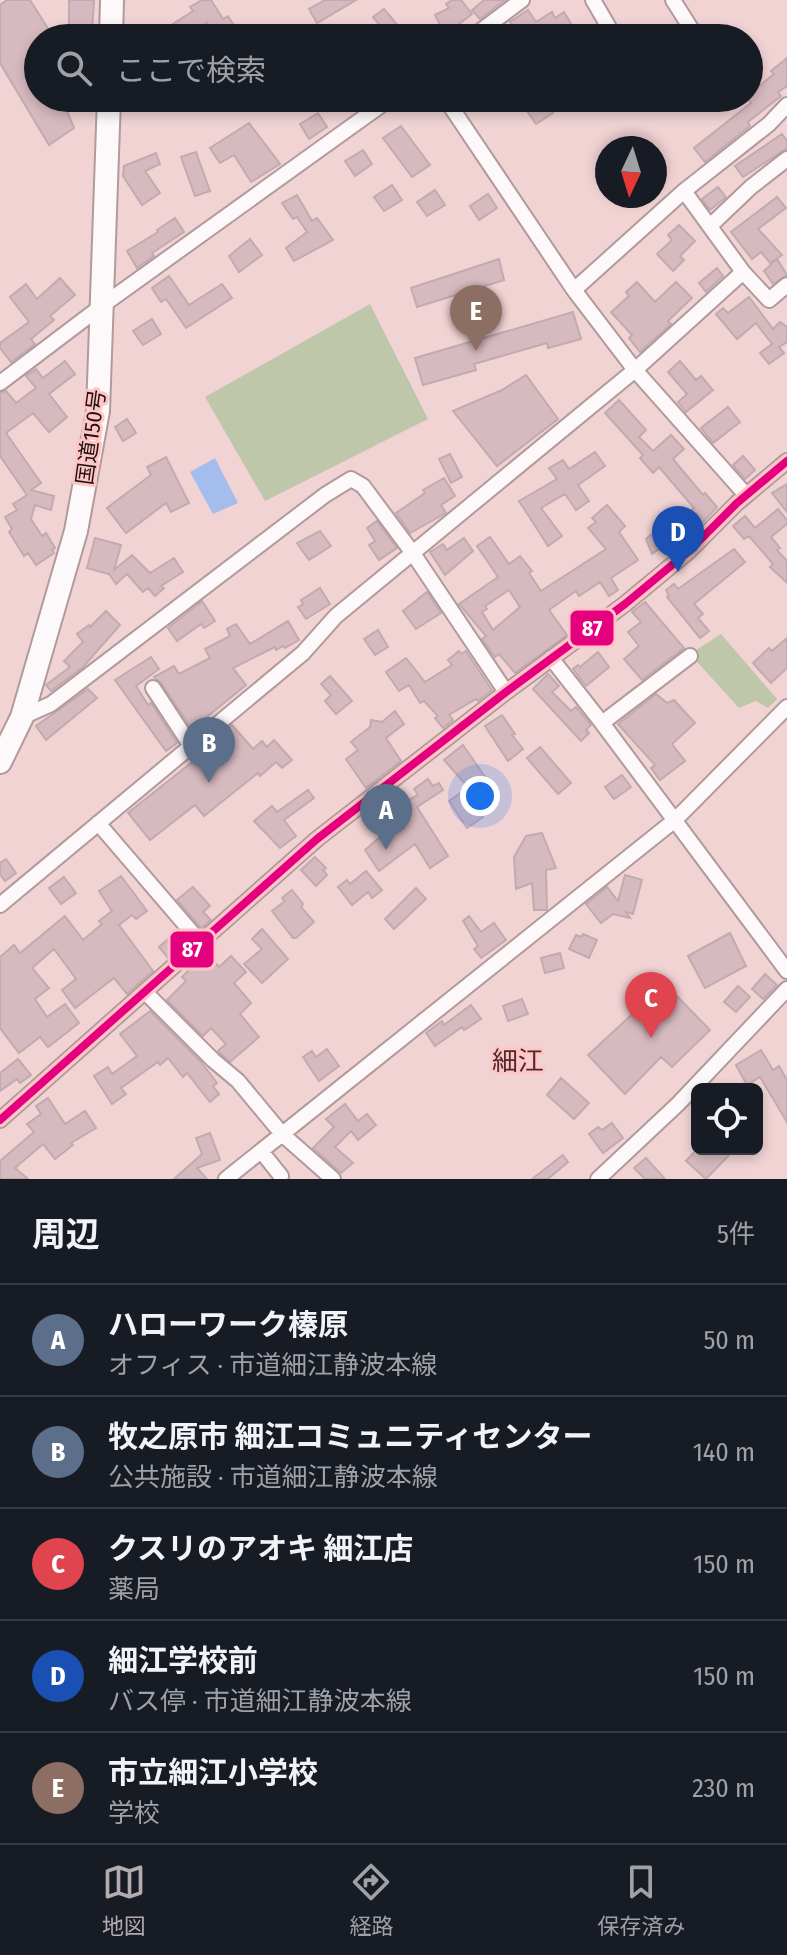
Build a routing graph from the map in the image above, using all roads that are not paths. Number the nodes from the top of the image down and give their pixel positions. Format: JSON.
{"nodes":[{"id":1,"x":112,"y":0,"type":"edge"},
{"id":2,"x":522,"y":0,"type":"edge"},
{"id":3,"x":593,"y":0,"type":"edge"},
{"id":4,"x":673,"y":0,"type":"edge"},
{"id":5,"x":111,"y":24,"type":"edge"},
{"id":6,"x":490,"y":24,"type":"edge"},
{"id":7,"x":607,"y":24,"type":"edge"},
{"id":8,"x":688,"y":24,"type":"edge"},
{"id":9,"x":787,"y":105,"type":"edge"},
{"id":10,"x":109,"y":112,"type":"edge"},
{"id":11,"x":372,"y":112,"type":"edge"},
{"id":12,"x":454,"y":112,"type":"edge"},
{"id":13,"x":787,"y":159,"type":"edge"},
{"id":14,"x":684,"y":191,"type":"junction"},
{"id":15,"x":710,"y":226,"type":"junction"},
{"id":16,"x":743,"y":272,"type":"junction"},
{"id":17,"x":787,"y":285,"type":"edge"},
{"id":18,"x":574,"y":290,"type":"junction"},
{"id":19,"x":103,"y":305,"type":"junction"},
{"id":20,"x":635,"y":370,"type":"junction"},
{"id":21,"x":0,"y":383,"type":"edge"},
{"id":22,"x":787,"y":461,"type":"edge"},
{"id":23,"x":746,"y":495,"type":"junction"},
{"id":24,"x":412,"y":552,"type":"junction"},
{"id":25,"x":690,"y":656,"type":"dead end"},
{"id":26,"x":551,"y":658,"type":"junction"},
{"id":27,"x":153,"y":688,"type":"dead end"},
{"id":28,"x":506,"y":692,"type":"junction"},
{"id":29,"x":787,"y":707,"type":"edge"},
{"id":30,"x":22,"y":717,"type":"junction"},
{"id":31,"x":602,"y":723,"type":"junction"},
{"id":32,"x":191,"y":746,"type":"junction"},
{"id":33,"x":0,"y":762,"type":"edge"},
{"id":34,"x":675,"y":820,"type":"junction"},
{"id":35,"x":98,"y":823,"type":"junction"},
{"id":36,"x":0,"y":905,"type":"edge"},
{"id":37,"x":201,"y":943,"type":"junction"},
{"id":38,"x":787,"y":971,"type":"edge"},
{"id":39,"x":787,"y":989,"type":"edge"},
{"id":40,"x":145,"y":992,"type":"junction"},
{"id":41,"x":0,"y":1120,"type":"edge"},
{"id":42,"x":282,"y":1134,"type":"junction"},
{"id":43,"x":261,"y":1151,"type":"junction"},
{"id":44,"x":281,"y":1176,"type":"dead end"},
{"id":45,"x":226,"y":1179,"type":"edge"},
{"id":46,"x":333,"y":1179,"type":"edge"},
{"id":47,"x":598,"y":1179,"type":"edge"}],
"edges":[{"from":1,"to":5,"type":"highway"},
{"from":2,"to":6,"type":"street"},
{"from":3,"to":7,"type":"street"},
{"from":4,"to":8,"type":"street"},
{"from":9,"to":14,"type":"street"},
{"from":10,"to":19,"type":"highway","name":"国道150号"},
{"from":11,"to":19,"type":"street"},
{"from":12,"to":18,"type":"street"},
{"from":13,"to":15,"type":"street"},
{"from":14,"to":15,"type":"street"},
{"from":14,"to":18,"type":"street"},
{"from":15,"to":16,"type":"street"},
{"from":16,"to":17,"type":"street"},
{"from":16,"to":20,"type":"street"},
{"from":18,"to":20,"type":"street"},
{"from":19,"to":21,"type":"street"},
{"from":19,"to":30,"type":"highway","name":"国道150号"},
{"from":20,"to":23,"type":"street"},
{"from":20,"to":24,"type":"street"},
{"from":22,"to":23,"type":"street"},
{"from":23,"to":26,"type":"street"},
{"from":24,"to":28,"type":"street"},
{"from":24,"to":30,"type":"street"},
{"from":24,"to":32,"type":"street"},
{"from":25,"to":31,"type":"street"},
{"from":26,"to":28,"type":"street"},
{"from":26,"to":31,"type":"street"},
{"from":27,"to":32,"type":"street"},
{"from":28,"to":37,"type":"street"},
{"from":29,"to":34,"type":"street"},
{"from":30,"to":33,"type":"highway","name":"国道150号"},
{"from":31,"to":34,"type":"street"},
{"from":32,"to":35,"type":"street"},
{"from":34,"to":38,"type":"street"},
{"from":34,"to":42,"type":"street"},
{"from":35,"to":36,"type":"street"},
{"from":35,"to":37,"type":"street"},
{"from":37,"to":40,"type":"street"},
{"from":39,"to":47,"type":"street"},
{"from":40,"to":41,"type":"street"},
{"from":40,"to":42,"type":"street"},
{"from":42,"to":43,"type":"street"},
{"from":42,"to":46,"type":"street"},
{"from":43,"to":44,"type":"street"},
{"from":43,"to":45,"type":"street"}]}
